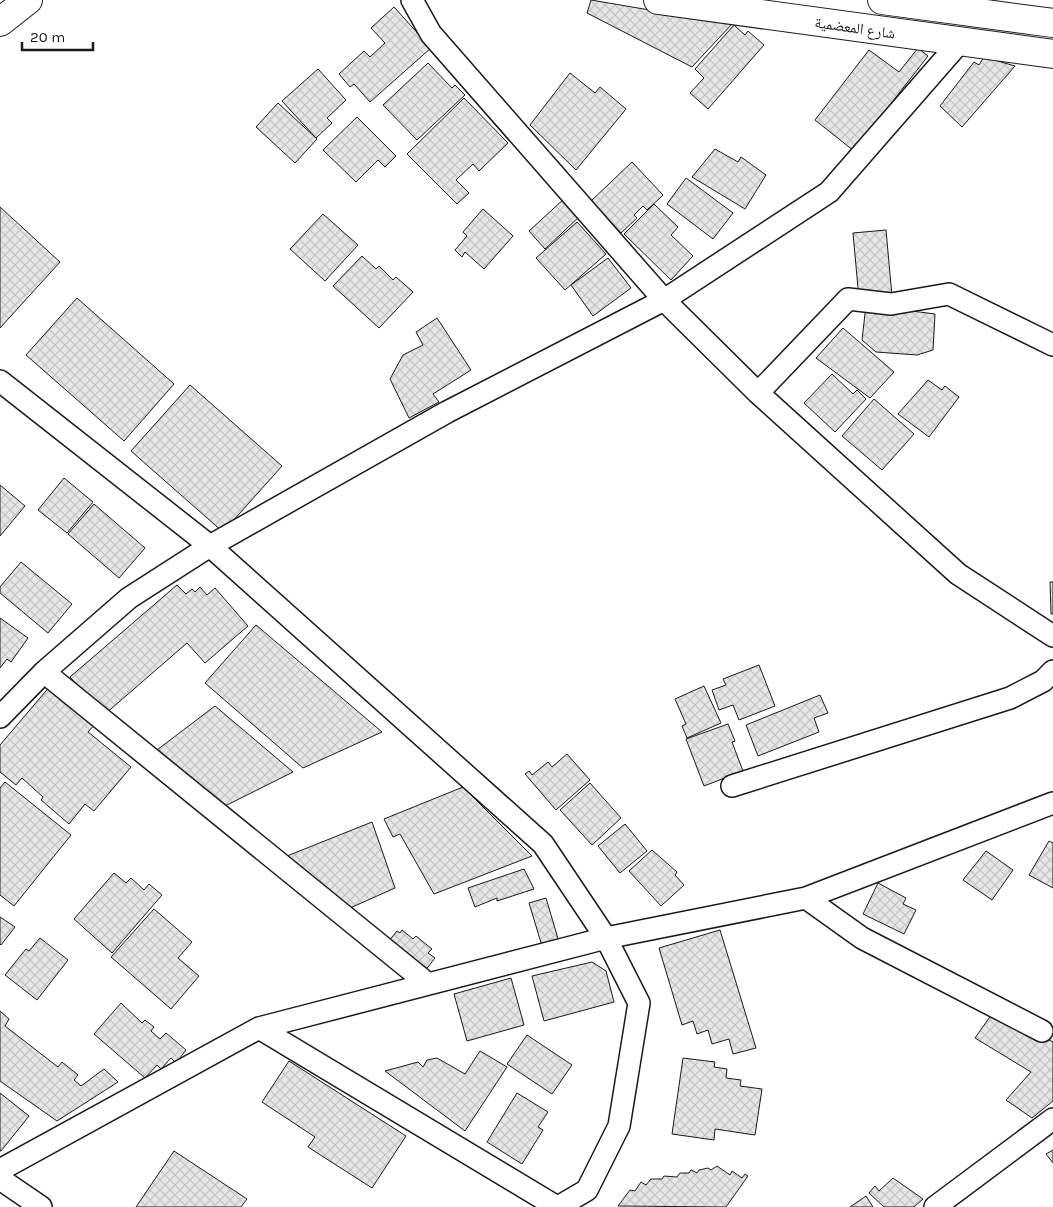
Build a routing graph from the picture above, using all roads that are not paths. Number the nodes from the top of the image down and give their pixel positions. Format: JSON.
{"nodes":[{"id":1,"x":28,"y":0,"type":"edge"},
{"id":2,"x":412,"y":0,"type":"edge"},
{"id":3,"x":658,"y":0,"type":"edge"},
{"id":4,"x":882,"y":0,"type":"edge"},
{"id":5,"x":938,"y":4,"type":"edge"},
{"id":6,"x":0,"y":22,"type":"edge"},
{"id":7,"x":1053,"y":24,"type":"edge"},
{"id":8,"x":960,"y":42,"type":"junction"},
{"id":9,"x":1053,"y":54,"type":"edge"},
{"id":10,"x":664,"y":300,"type":"junction"},
{"id":11,"x":1053,"y":345,"type":"edge"},
{"id":12,"x":0,"y":381,"type":"edge"},
{"id":13,"x":758,"y":393,"type":"junction"},
{"id":14,"x":210,"y":546,"type":"junction"},
{"id":15,"x":1053,"y":636,"type":"edge"},
{"id":16,"x":1053,"y":671,"type":"edge"},
{"id":17,"x":44,"y":672,"type":"junction"},
{"id":18,"x":1,"y":714,"type":"edge"},
{"id":19,"x":732,"y":786,"type":"dead end"},
{"id":20,"x":1053,"y":803,"type":"edge"},
{"id":21,"x":806,"y":898,"type":"junction"},
{"id":22,"x":606,"y":938,"type":"junction"},
{"id":23,"x":428,"y":984,"type":"junction"},
{"id":24,"x":259,"y":1028,"type":"junction"},
{"id":25,"x":1042,"y":1031,"type":"dead end"},
{"id":26,"x":1053,"y":1119,"type":"edge"},
{"id":27,"x":0,"y":1170,"type":"edge"},
{"id":28,"x":0,"y":1179,"type":"edge"},
{"id":29,"x":38,"y":1206,"type":"edge"},
{"id":30,"x":558,"y":1207,"type":"edge"},
{"id":31,"x":935,"y":1207,"type":"edge"}],
"edges":[{"from":1,"to":6,"type":"main road"},
{"from":2,"to":10,"type":"street"},
{"from":3,"to":8,"type":"main road","name":"شارع المعضمية"},
{"from":4,"to":5,"type":"main road","name":"شارع المعضمية"},
{"from":5,"to":7,"type":"main road","name":"شارع المعضمية"},
{"from":8,"to":9,"type":"main road","name":"شارع المعضمية"},
{"from":8,"to":10,"type":"street"},
{"from":10,"to":13,"type":"street"},
{"from":10,"to":14,"type":"street"},
{"from":11,"to":13,"type":"street"},
{"from":12,"to":14,"type":"street"},
{"from":13,"to":15,"type":"street"},
{"from":14,"to":17,"type":"street"},
{"from":14,"to":22,"type":"street"},
{"from":16,"to":19,"type":"street"},
{"from":17,"to":18,"type":"street"},
{"from":17,"to":23,"type":"street"},
{"from":20,"to":21,"type":"street"},
{"from":21,"to":22,"type":"street"},
{"from":21,"to":25,"type":"street"},
{"from":22,"to":23,"type":"street"},
{"from":22,"to":30,"type":"street"},
{"from":23,"to":24,"type":"street"},
{"from":24,"to":27,"type":"street"},
{"from":24,"to":30,"type":"street"},
{"from":26,"to":31,"type":"street"},
{"from":28,"to":29,"type":"street"}]}
